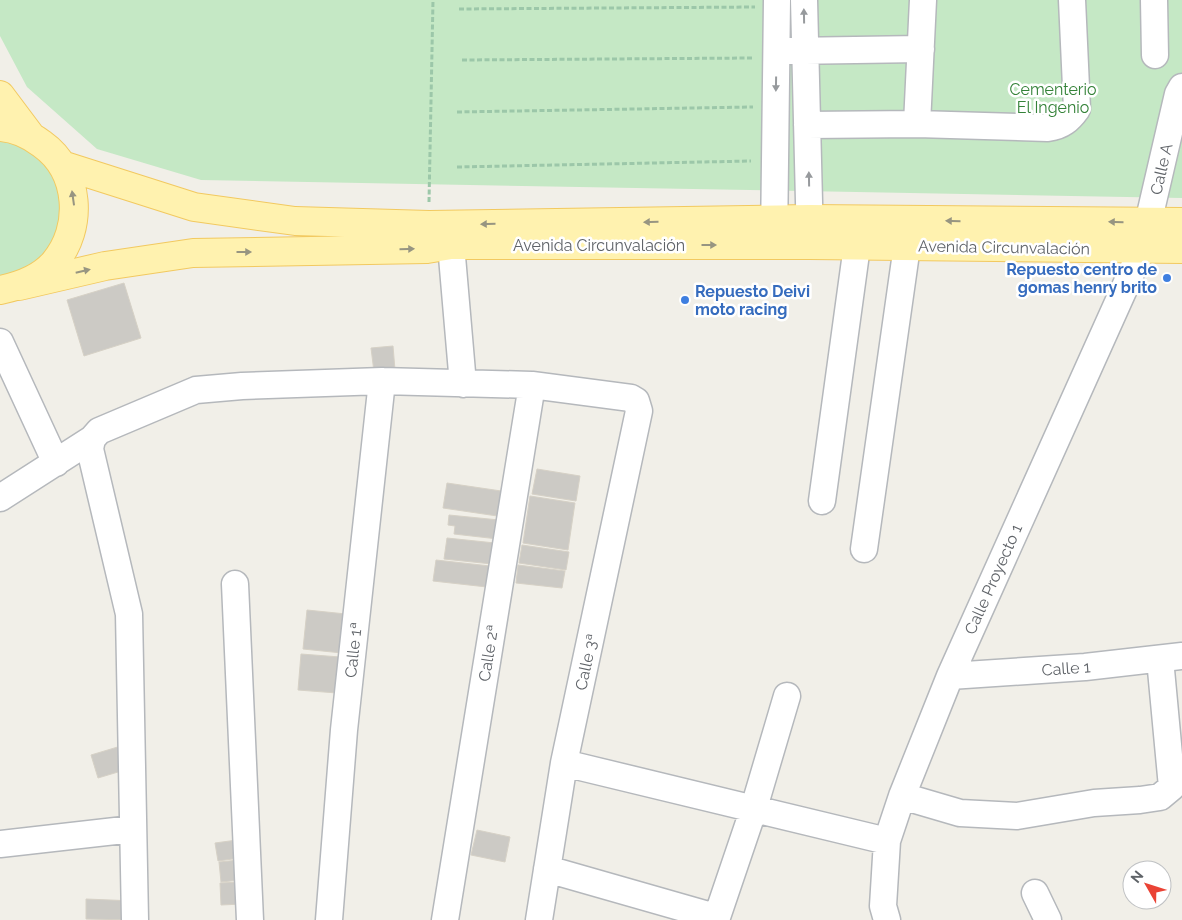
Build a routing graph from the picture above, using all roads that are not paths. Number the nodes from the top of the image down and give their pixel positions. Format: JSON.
{"nodes":[{"id":1,"x":804,"y":0,"type":"edge"},
{"id":2,"x":923,"y":0,"type":"edge"},
{"id":3,"x":1072,"y":0,"type":"edge"},
{"id":4,"x":1154,"y":0,"type":"edge"},
{"id":5,"x":776,"y":4,"type":"edge"},
{"id":6,"x":921,"y":49,"type":"junction"},
{"id":7,"x":805,"y":50,"type":"junction"},
{"id":8,"x":776,"y":55,"type":"junction"},
{"id":9,"x":1155,"y":55,"type":"dead end"},
{"id":10,"x":1182,"y":87,"type":"edge"},
{"id":11,"x":0,"y":95,"type":"edge"},
{"id":12,"x":917,"y":124,"type":"junction"},
{"id":13,"x":807,"y":125,"type":"junction"},
{"id":14,"x":0,"y":127,"type":"edge"},
{"id":15,"x":30,"y":135,"type":"junction"},
{"id":16,"x":62,"y":165,"type":"junction"},
{"id":17,"x":1182,"y":222,"type":"edge"},
{"id":18,"x":444,"y":232,"type":"junction"},
{"id":19,"x":810,"y":232,"type":"junction"},
{"id":20,"x":774,"y":233,"type":"junction"},
{"id":21,"x":1145,"y":236,"type":"junction"},
{"id":22,"x":857,"y":246,"type":"junction"},
{"id":23,"x":907,"y":246,"type":"junction"},
{"id":24,"x":1182,"y":249,"type":"edge"},
{"id":25,"x":10,"y":288,"type":"edge"},
{"id":26,"x":0,"y":342,"type":"edge"},
{"id":27,"x":382,"y":382,"type":"junction"},
{"id":28,"x":463,"y":384,"type":"junction"},
{"id":29,"x":532,"y":385,"type":"junction"},
{"id":30,"x":92,"y":439,"type":"junction"},
{"id":31,"x":56,"y":463,"type":"junction"},
{"id":32,"x":0,"y":498,"type":"edge"},
{"id":33,"x":822,"y":501,"type":"dead end"},
{"id":34,"x":864,"y":549,"type":"dead end"},
{"id":35,"x":235,"y":584,"type":"dead end"},
{"id":36,"x":1171,"y":657,"type":"edge"},
{"id":37,"x":950,"y":676,"type":"junction"},
{"id":38,"x":787,"y":696,"type":"dead end"},
{"id":39,"x":564,"y":763,"type":"junction"},
{"id":40,"x":902,"y":796,"type":"junction"},
{"id":41,"x":753,"y":811,"type":"junction"},
{"id":42,"x":133,"y":829,"type":"junction"},
{"id":43,"x":887,"y":841,"type":"junction"},
{"id":44,"x":0,"y":844,"type":"edge"},
{"id":45,"x":547,"y":869,"type":"junction"},
{"id":46,"x":1035,"y":892,"type":"dead end"},
{"id":47,"x":715,"y":918,"type":"edge"},
{"id":48,"x":135,"y":920,"type":"edge"},
{"id":49,"x":250,"y":920,"type":"edge"},
{"id":50,"x":329,"y":920,"type":"edge"},
{"id":51,"x":445,"y":920,"type":"edge"},
{"id":52,"x":539,"y":920,"type":"edge"},
{"id":53,"x":887,"y":920,"type":"edge"},
{"id":54,"x":1048,"y":920,"type":"edge"}],
"edges":[{"from":7,"to":1,"type":"street","one_way":true},
{"from":2,"to":6,"type":"street"},
{"from":3,"to":12,"type":"street"},
{"from":4,"to":9,"type":"street"},
{"from":5,"to":8,"type":"street"},
{"from":6,"to":7,"type":"street"},
{"from":6,"to":12,"type":"street"},
{"from":7,"to":8,"type":"street"},
{"from":7,"to":13,"type":"street"},
{"from":8,"to":20,"type":"street","one_way":true},
{"from":10,"to":21,"type":"street","name":"Calle A"},
{"from":11,"to":15,"type":"main road"},
{"from":12,"to":13,"type":"street"},
{"from":19,"to":13,"type":"street","one_way":true},
{"from":14,"to":15,"type":"main road"},
{"from":15,"to":16,"type":"main road"},
{"from":16,"to":18,"type":"main road","name":"Avenida Circunvalación"},
{"from":25,"to":16,"type":"main road","one_way":true},
{"from":17,"to":21,"type":"main road","name":"Avenida Circunvalación"},
{"from":18,"to":20,"type":"main road","name":"Avenida Circunvalación"},
{"from":25,"to":18,"type":"main road","name":"Avenida Circunvalación","one_way":true},
{"from":18,"to":28,"type":"street"},
{"from":19,"to":20,"type":"main road","name":"Avenida Circunvalación"},
{"from":21,"to":19,"type":"main road","name":"Avenida Circunvalación","one_way":true},
{"from":19,"to":22,"type":"main road","name":"Avenida Circunvalación"},
{"from":21,"to":23,"type":"main road","name":"Avenida Circunvalación"},
{"from":21,"to":24,"type":"main road","name":"Avenida Circunvalación"},
{"from":21,"to":37,"type":"street","name":"Calle Proyecto 1"},
{"from":22,"to":23,"type":"main road","name":"Avenida Circunvalación"},
{"from":22,"to":33,"type":"street"},
{"from":23,"to":34,"type":"street"},
{"from":26,"to":31,"type":"street"},
{"from":27,"to":28,"type":"street"},
{"from":27,"to":30,"type":"street"},
{"from":27,"to":50,"type":"street","name":"Calle 1ª"},
{"from":28,"to":29,"type":"street"},
{"from":29,"to":39,"type":"street","name":"Calle 3ª"},
{"from":29,"to":51,"type":"street","name":"Calle 2ª"},
{"from":30,"to":31,"type":"street"},
{"from":30,"to":42,"type":"street"},
{"from":31,"to":32,"type":"street"},
{"from":35,"to":49,"type":"street"},
{"from":36,"to":37,"type":"street","name":"Calle 1"},
{"from":36,"to":40,"type":"street"},
{"from":37,"to":40,"type":"street","name":"Calle Proyecto 1"},
{"from":38,"to":41,"type":"street"},
{"from":39,"to":41,"type":"street"},
{"from":39,"to":45,"type":"street","name":"Calle 3ª"},
{"from":40,"to":43,"type":"street","name":"Calle Proyecto 1"},
{"from":41,"to":43,"type":"street"},
{"from":41,"to":47,"type":"street"},
{"from":42,"to":44,"type":"street"},
{"from":42,"to":48,"type":"street"},
{"from":43,"to":53,"type":"street","name":"Calle Proyecto 1"},
{"from":45,"to":47,"type":"street"},
{"from":45,"to":52,"type":"street","name":"Calle 3ª"},
{"from":46,"to":54,"type":"street"}]}
